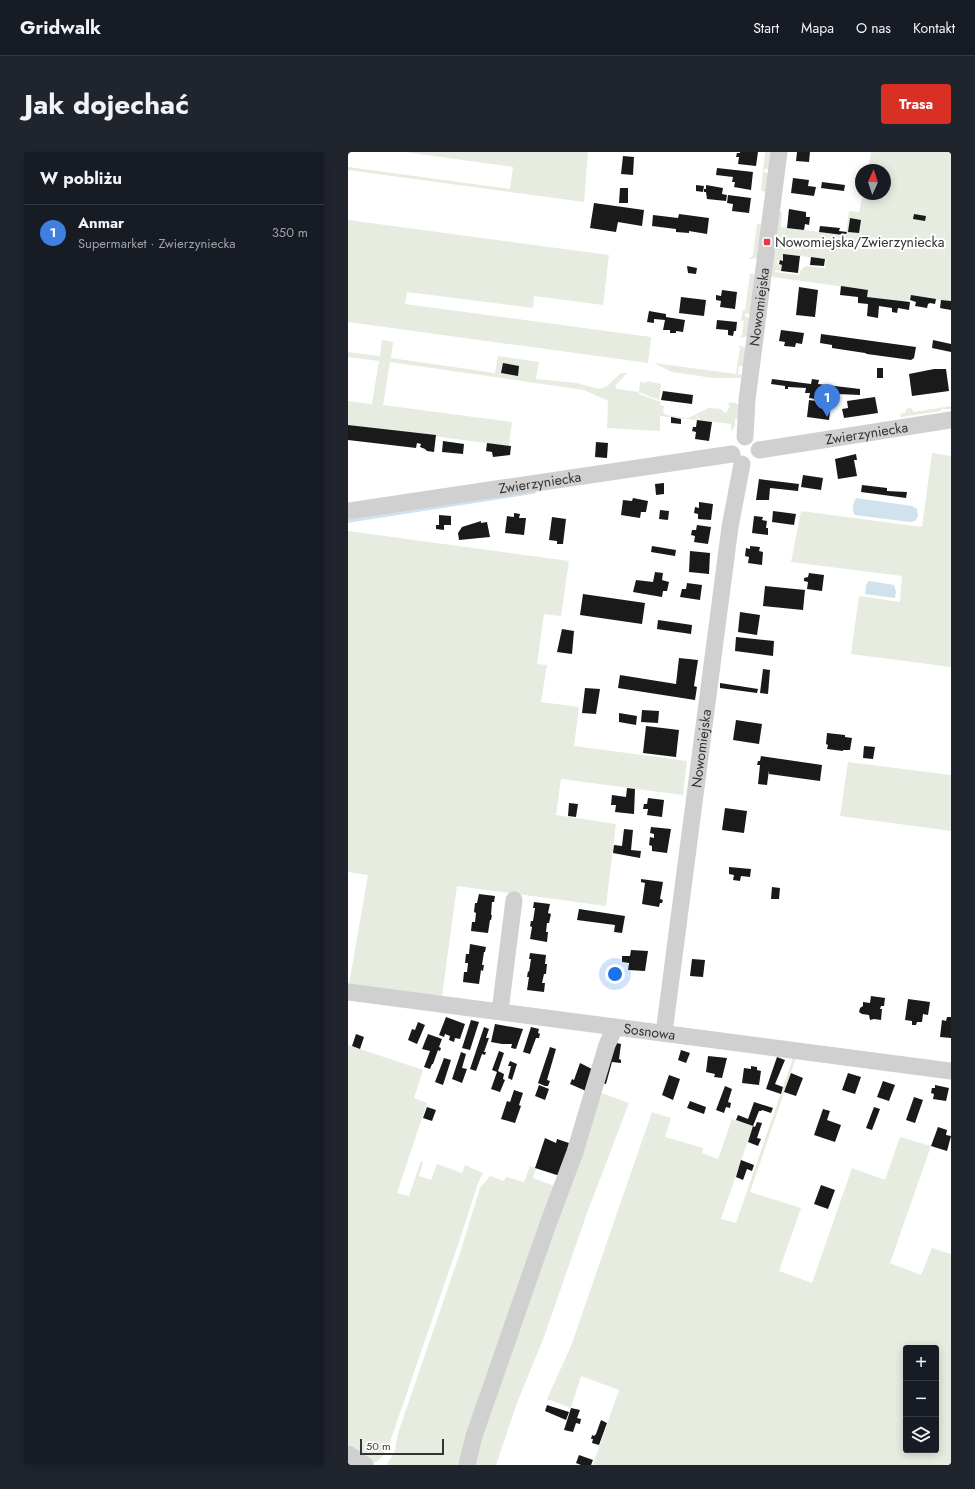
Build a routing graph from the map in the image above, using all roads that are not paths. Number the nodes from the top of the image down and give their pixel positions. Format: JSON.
{"nodes":[{"id":1,"x":779,"y":152,"type":"edge"},
{"id":2,"x":951,"y":420,"type":"edge"},
{"id":3,"x":745,"y":437,"type":"junction"},
{"id":4,"x":759,"y":450,"type":"junction"},
{"id":5,"x":737,"y":459,"type":"junction"},
{"id":6,"x":348,"y":511,"type":"edge"},
{"id":7,"x":514,"y":900,"type":"dead end"},
{"id":8,"x":348,"y":992,"type":"edge"},
{"id":9,"x":500,"y":1011,"type":"junction"},
{"id":10,"x":616,"y":1027,"type":"junction"},
{"id":11,"x":664,"y":1033,"type":"junction"},
{"id":12,"x":951,"y":1071,"type":"edge"},
{"id":13,"x":348,"y":1454,"type":"edge"},
{"id":14,"x":365,"y":1465,"type":"edge"},
{"id":15,"x":467,"y":1465,"type":"edge"}],
"edges":[{"from":1,"to":3,"type":"street","name":"Nowomiejska"},
{"from":2,"to":4,"type":"street","name":"Zwierzyniecka"},
{"from":3,"to":4,"type":"street"},
{"from":3,"to":5,"type":"street"},
{"from":4,"to":5,"type":"street"},
{"from":5,"to":6,"type":"street","name":"Zwierzyniecka"},
{"from":5,"to":11,"type":"street","name":"Nowomiejska"},
{"from":7,"to":9,"type":"street"},
{"from":8,"to":9,"type":"street","name":"Sosnowa"},
{"from":9,"to":10,"type":"street","name":"Sosnowa"},
{"from":10,"to":11,"type":"street","name":"Sosnowa"},
{"from":10,"to":15,"type":"street"},
{"from":11,"to":12,"type":"street","name":"Sosnowa"},
{"from":13,"to":14,"type":"street"}]}
